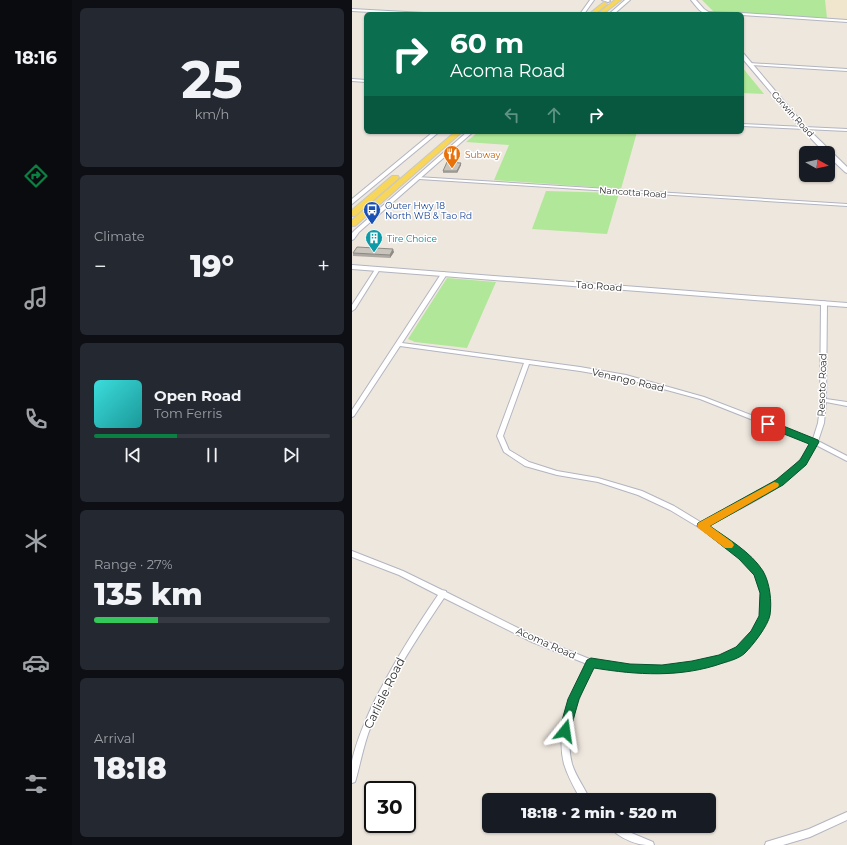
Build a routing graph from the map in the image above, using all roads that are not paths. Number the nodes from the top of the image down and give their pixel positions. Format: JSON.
{"nodes":[{"id":1,"x":592,"y":0,"type":"edge"},
{"id":2,"x":607,"y":0,"type":"edge"},
{"id":3,"x":693,"y":0,"type":"edge"},
{"id":4,"x":700,"y":0,"type":"edge"},
{"id":5,"x":623,"y":1,"type":"edge"},
{"id":6,"x":352,"y":10,"type":"edge"},
{"id":7,"x":388,"y":12,"type":"edge"},
{"id":8,"x":583,"y":12,"type":"edge"},
{"id":9,"x":594,"y":12,"type":"edge"},
{"id":10,"x":602,"y":12,"type":"edge"},
{"id":11,"x":604,"y":12,"type":"edge"},
{"id":12,"x":613,"y":12,"type":"edge"},
{"id":13,"x":706,"y":12,"type":"edge"},
{"id":14,"x":708,"y":12,"type":"edge"},
{"id":15,"x":744,"y":14,"type":"edge"},
{"id":16,"x":847,"y":21,"type":"edge"},
{"id":17,"x":744,"y":57,"type":"edge"},
{"id":18,"x":750,"y":64,"type":"junction"},
{"id":19,"x":847,"y":70,"type":"edge"},
{"id":20,"x":352,"y":80,"type":"edge"},
{"id":21,"x":364,"y":81,"type":"edge"},
{"id":22,"x":744,"y":125,"type":"edge"},
{"id":23,"x":803,"y":127,"type":"junction"},
{"id":24,"x":847,"y":130,"type":"edge"},
{"id":25,"x":434,"y":134,"type":"edge"},
{"id":26,"x":448,"y":134,"type":"edge"},
{"id":27,"x":457,"y":134,"type":"edge"},
{"id":28,"x":468,"y":134,"type":"edge"},
{"id":29,"x":847,"y":171,"type":"edge"},
{"id":30,"x":419,"y":178,"type":"junction"},
{"id":31,"x":352,"y":202,"type":"edge"},
{"id":32,"x":847,"y":206,"type":"edge"},
{"id":33,"x":352,"y":214,"type":"edge"},
{"id":34,"x":352,"y":224,"type":"edge"},
{"id":35,"x":352,"y":238,"type":"edge"},
{"id":36,"x":352,"y":267,"type":"edge"},
{"id":37,"x":378,"y":269,"type":"junction"},
{"id":38,"x":444,"y":274,"type":"junction"},
{"id":39,"x":824,"y":303,"type":"junction"},
{"id":40,"x":847,"y":305,"type":"edge"},
{"id":41,"x":352,"y":308,"type":"edge"},
{"id":42,"x":398,"y":344,"type":"junction"},
{"id":43,"x":527,"y":362,"type":"junction"},
{"id":44,"x":823,"y":400,"type":"junction"},
{"id":45,"x":847,"y":404,"type":"edge"},
{"id":46,"x":352,"y":415,"type":"edge"},
{"id":47,"x":815,"y":442,"type":"junction"},
{"id":48,"x":847,"y":458,"type":"edge"},
{"id":49,"x":702,"y":526,"type":"junction"},
{"id":50,"x":352,"y":554,"type":"edge"},
{"id":51,"x":443,"y":593,"type":"junction"},
{"id":52,"x":591,"y":663,"type":"junction"},
{"id":53,"x":352,"y":779,"type":"edge"},
{"id":54,"x":581,"y":793,"type":"edge"},
{"id":55,"x":847,"y":816,"type":"edge"},
{"id":56,"x":623,"y":833,"type":"edge"},
{"id":57,"x":650,"y":845,"type":"edge"},
{"id":58,"x":769,"y":845,"type":"edge"}],
"edges":[{"from":1,"to":8,"type":"street"},
{"from":2,"to":9,"type":"main road"},
{"from":2,"to":10,"type":"main road"},
{"from":3,"to":13,"type":"main road"},
{"from":4,"to":14,"type":"main road"},
{"from":5,"to":11,"type":"main road"},
{"from":5,"to":12,"type":"street"},
{"from":6,"to":7,"type":"street"},
{"from":15,"to":16,"type":"street"},
{"from":17,"to":18,"type":"main road","name":"Corwin Road"},
{"from":18,"to":19,"type":"street"},
{"from":18,"to":23,"type":"main road","name":"Corwin Road"},
{"from":20,"to":21,"type":"street"},
{"from":22,"to":23,"type":"street"},
{"from":23,"to":24,"type":"street"},
{"from":23,"to":29,"type":"main road","name":"Corwin Road"},
{"from":25,"to":31,"type":"street"},
{"from":26,"to":33,"type":"main road"},
{"from":27,"to":34,"type":"main road"},
{"from":28,"to":30,"type":"street"},
{"from":30,"to":32,"type":"street","name":"Nancotta Road"},
{"from":30,"to":35,"type":"street"},
{"from":36,"to":37,"type":"street","name":"Tao Road"},
{"from":37,"to":38,"type":"street","name":"Tao Road"},
{"from":37,"to":41,"type":"street"},
{"from":38,"to":39,"type":"street","name":"Tao Road"},
{"from":38,"to":42,"type":"street"},
{"from":39,"to":40,"type":"street","name":"Tao Road"},
{"from":39,"to":44,"type":"street","name":"Resoto Road"},
{"from":42,"to":43,"type":"street","name":"Venango Road"},
{"from":42,"to":46,"type":"street"},
{"from":43,"to":47,"type":"street","name":"Venango Road"},
{"from":43,"to":49,"type":"street","name":"Acoma Road"},
{"from":44,"to":45,"type":"street"},
{"from":44,"to":47,"type":"street","name":"Resoto Road"},
{"from":47,"to":48,"type":"street","name":"Venango Road"},
{"from":47,"to":49,"type":"street","name":"Resoto Road"},
{"from":49,"to":52,"type":"street","name":"Acoma Road"},
{"from":50,"to":51,"type":"street","name":"Acoma Road"},
{"from":51,"to":52,"type":"street","name":"Acoma Road"},
{"from":51,"to":53,"type":"street","name":"Carlisle Road"},
{"from":52,"to":54,"type":"street"},
{"from":55,"to":58,"type":"street"},
{"from":56,"to":57,"type":"street"}]}
